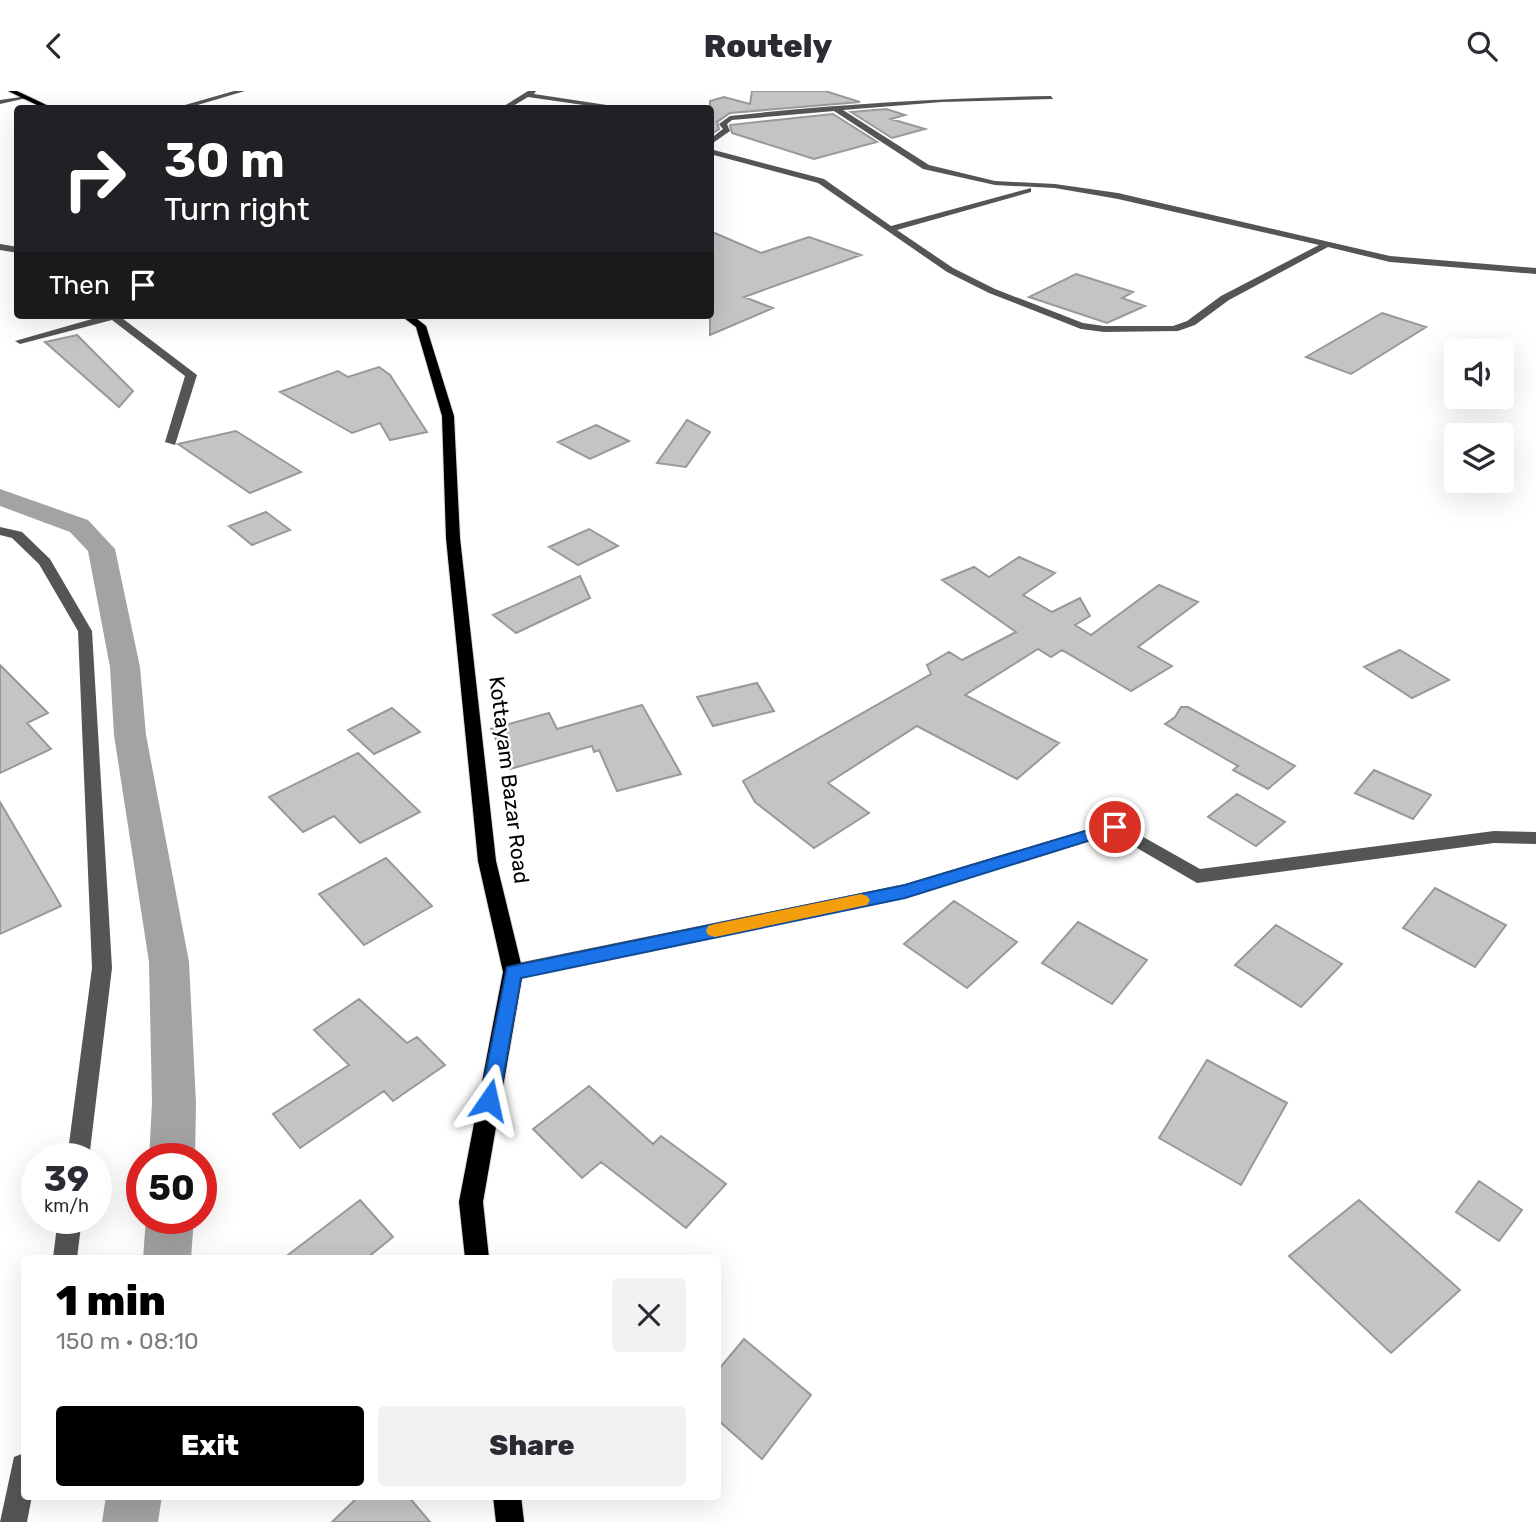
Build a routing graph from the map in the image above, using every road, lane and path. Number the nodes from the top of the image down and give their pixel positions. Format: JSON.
{"nodes":[{"id":1,"x":11,"y":91,"type":"edge"},
{"id":2,"x":242,"y":91,"type":"edge"},
{"id":3,"x":531,"y":93,"type":"edge"},
{"id":4,"x":25,"y":97,"type":"junction"},
{"id":5,"x":1051,"y":98,"type":"dead end"},
{"id":6,"x":0,"y":102,"type":"edge"},
{"id":7,"x":43,"y":105,"type":"edge"},
{"id":8,"x":189,"y":105,"type":"edge"},
{"id":9,"x":509,"y":105,"type":"edge"},
{"id":10,"x":605,"y":105,"type":"edge"},
{"id":11,"x":833,"y":107,"type":"junction"},
{"id":12,"x":720,"y":118,"type":"dead end"},
{"id":13,"x":730,"y":118,"type":"junction"},
{"id":14,"x":714,"y":141,"type":"edge"},
{"id":15,"x":714,"y":152,"type":"edge"},
{"id":16,"x":1045,"y":185,"type":"junction"},
{"id":17,"x":890,"y":229,"type":"junction"},
{"id":18,"x":1324,"y":246,"type":"junction"},
{"id":19,"x":1536,"y":271,"type":"edge"},
{"id":20,"x":101,"y":319,"type":"edge"},
{"id":21,"x":116,"y":319,"type":"edge"},
{"id":22,"x":411,"y":319,"type":"edge"},
{"id":23,"x":20,"y":341,"type":"dead end"},
{"id":24,"x":171,"y":442,"type":"dead end"},
{"id":25,"x":0,"y":531,"type":"edge"},
{"id":26,"x":1536,"y":838,"type":"edge"},
{"id":27,"x":513,"y":972,"type":"junction"},
{"id":28,"x":80,"y":1143,"type":"edge"},
{"id":29,"x":68,"y":1234,"type":"edge"},
{"id":30,"x":65,"y":1255,"type":"edge"},
{"id":31,"x":477,"y":1255,"type":"edge"},
{"id":32,"x":21,"y":1482,"type":"edge"},
{"id":33,"x":507,"y":1500,"type":"edge"},
{"id":34,"x":13,"y":1522,"type":"edge"},
{"id":35,"x":510,"y":1522,"type":"edge"}],
"edges":[{"from":1,"to":4,"type":"main road"},
{"from":2,"to":8,"type":"street"},
{"from":3,"to":9,"type":"street"},
{"from":3,"to":10,"type":"street"},
{"from":4,"to":6,"type":"street"},
{"from":4,"to":7,"type":"main road"},
{"from":5,"to":11,"type":"street"},
{"from":11,"to":13,"type":"street"},
{"from":11,"to":16,"type":"street"},
{"from":12,"to":13,"type":"street"},
{"from":13,"to":14,"type":"street"},
{"from":15,"to":17,"type":"street"},
{"from":16,"to":17,"type":"street"},
{"from":16,"to":18,"type":"street"},
{"from":17,"to":18,"type":"street"},
{"from":18,"to":19,"type":"street"},
{"from":20,"to":23,"type":"street"},
{"from":21,"to":24,"type":"street"},
{"from":22,"to":27,"type":"main road","name":"Kottayam Bazar Road"},
{"from":25,"to":28,"type":"street"},
{"from":26,"to":27,"type":"street"},
{"from":27,"to":31,"type":"main road","name":"Kottayam Bazar Road"},
{"from":29,"to":30,"type":"street"},
{"from":32,"to":34,"type":"street"},
{"from":33,"to":35,"type":"main road"}]}
